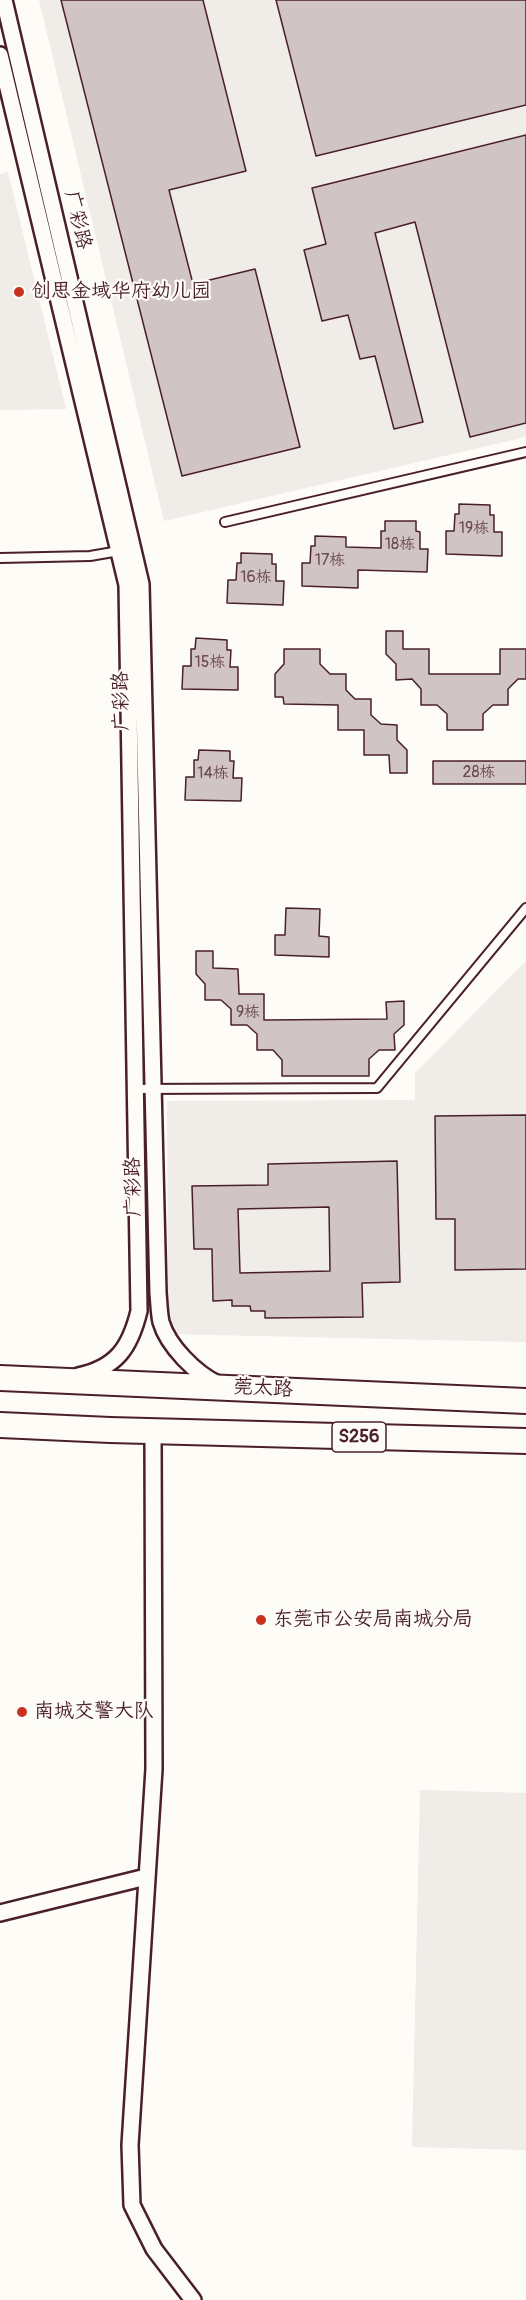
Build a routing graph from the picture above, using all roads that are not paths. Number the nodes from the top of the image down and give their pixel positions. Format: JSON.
{"nodes":[{"id":1,"x":4,"y":0,"type":"edge"},
{"id":2,"x":0,"y":55,"type":"edge"},
{"id":3,"x":526,"y":452,"type":"edge"},
{"id":4,"x":225,"y":522,"type":"dead end"},
{"id":5,"x":126,"y":549,"type":"junction"},
{"id":6,"x":0,"y":558,"type":"edge"},
{"id":7,"x":526,"y":908,"type":"edge"},
{"id":8,"x":153,"y":1088,"type":"junction"},
{"id":9,"x":135,"y":1089,"type":"junction"},
{"id":10,"x":0,"y":1378,"type":"edge"},
{"id":11,"x":64,"y":1380,"type":"junction"},
{"id":12,"x":226,"y":1387,"type":"junction"},
{"id":13,"x":526,"y":1401,"type":"edge"},
{"id":14,"x":0,"y":1425,"type":"edge"},
{"id":15,"x":153,"y":1431,"type":"junction"},
{"id":16,"x":526,"y":1441,"type":"edge"},
{"id":17,"x":146,"y":1877,"type":"junction"},
{"id":18,"x":0,"y":1913,"type":"edge"},
{"id":19,"x":193,"y":2300,"type":"edge"}],
"edges":[{"from":1,"to":5,"type":"street","name":"广彩路"},
{"from":2,"to":5,"type":"street","name":"广彩路"},
{"from":3,"to":4,"type":"lane"},
{"from":5,"to":6,"type":"lane"},
{"from":5,"to":8,"type":"street","name":"广彩路"},
{"from":5,"to":9,"type":"street","name":"广彩路"},
{"from":7,"to":8,"type":"lane"},
{"from":8,"to":9,"type":"lane"},
{"from":8,"to":12,"type":"street","name":"广彩路"},
{"from":9,"to":11,"type":"street","name":"广彩路"},
{"from":10,"to":11,"type":"main road","name":"莞太路","number":"S256"},
{"from":11,"to":12,"type":"main road","name":"莞太路","number":"S256"},
{"from":12,"to":13,"type":"main road","name":"莞太路","number":"S256"},
{"from":14,"to":15,"type":"main road","number":"S256"},
{"from":15,"to":16,"type":"main road","number":"S256"},
{"from":15,"to":17,"type":"street"},
{"from":17,"to":18,"type":"street"},
{"from":17,"to":19,"type":"street"}]}
